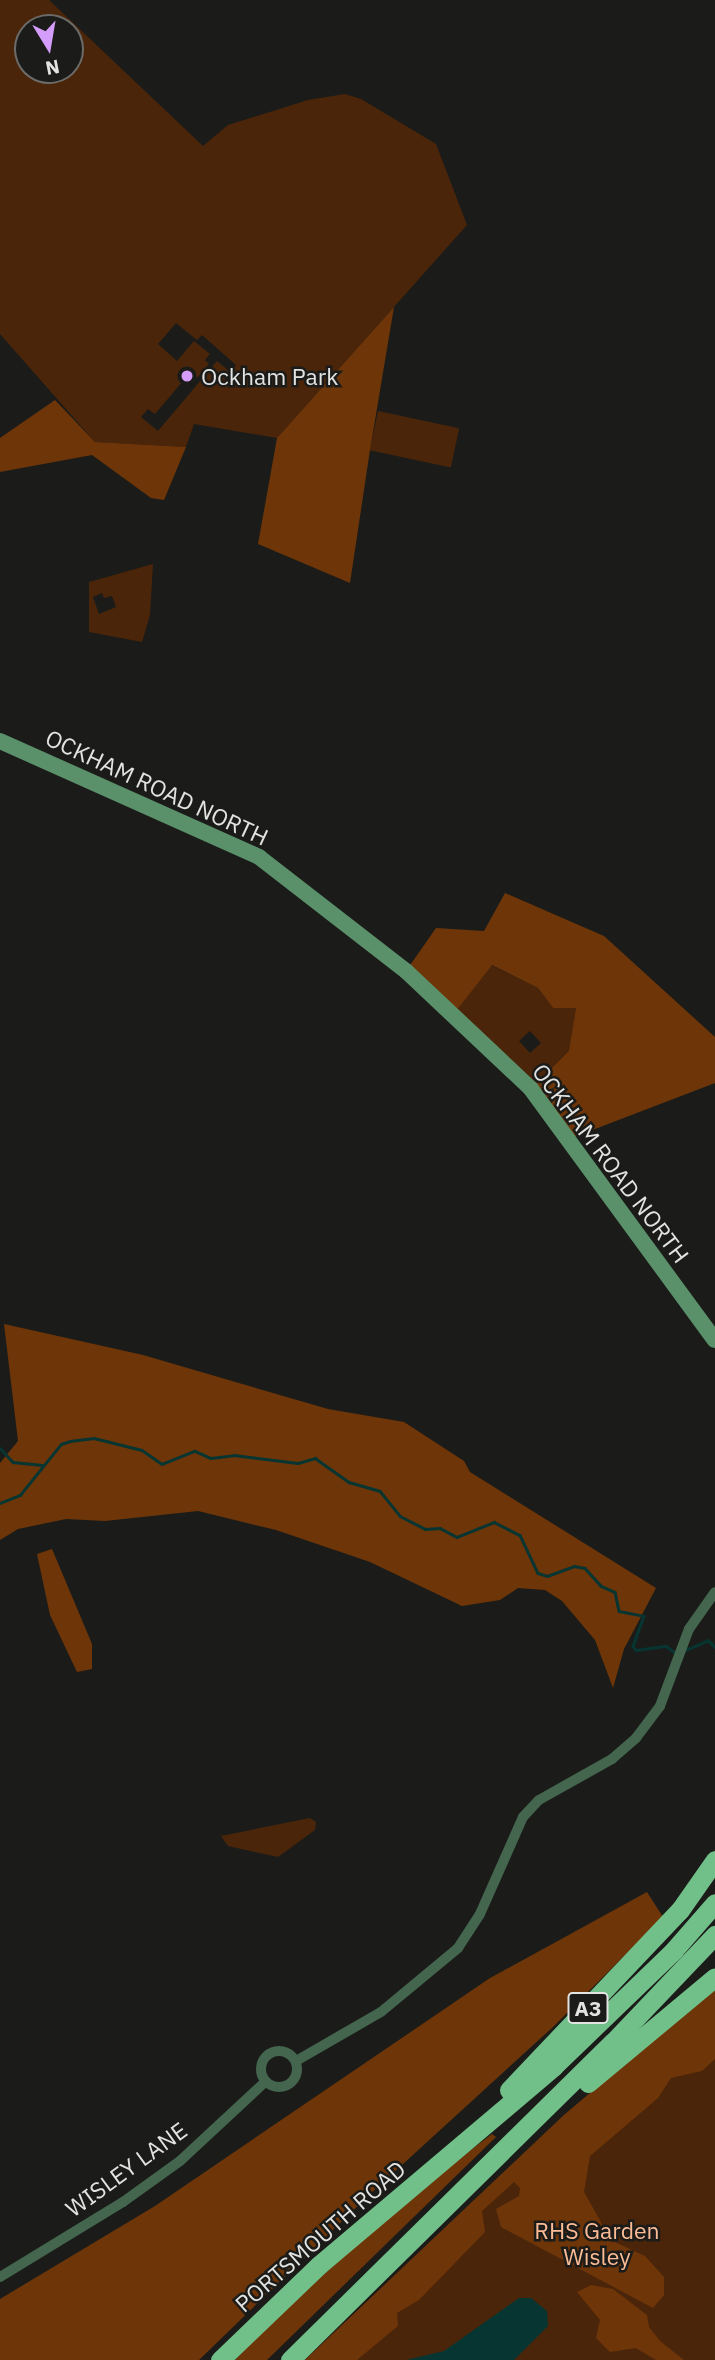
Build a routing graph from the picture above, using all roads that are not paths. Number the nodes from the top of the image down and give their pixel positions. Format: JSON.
{"nodes":[{"id":1,"x":0,"y":741,"type":"edge"},
{"id":2,"x":715,"y":1340,"type":"edge"},
{"id":3,"x":715,"y":1592,"type":"edge"},
{"id":4,"x":715,"y":1860,"type":"edge"},
{"id":5,"x":715,"y":1903,"type":"edge"},
{"id":6,"x":715,"y":1936,"type":"edge"},
{"id":7,"x":715,"y":1977,"type":"edge"},
{"id":8,"x":296,"y":2061,"type":"junction"},
{"id":9,"x":266,"y":2081,"type":"junction"},
{"id":10,"x":455,"y":2151,"type":"junction"},
{"id":11,"x":485,"y":2168,"type":"junction"},
{"id":12,"x":0,"y":2277,"type":"edge"},
{"id":13,"x":220,"y":2360,"type":"edge"},
{"id":14,"x":290,"y":2360,"type":"edge"}],
"edges":[{"from":1,"to":2,"type":"main road","name":"OCKHAM ROAD NORTH"},
{"from":3,"to":8,"type":"street"},
{"from":4,"to":10,"type":"highway","number":"A3"},
{"from":5,"to":10,"type":"highway","number":"A3"},
{"from":6,"to":11,"type":"highway","number":"A3"},
{"from":7,"to":11,"type":"highway","number":"A3"},
{"from":8,"to":9,"type":"street"},
{"from":8,"to":9,"type":"street"},
{"from":9,"to":12,"type":"street","name":"WISLEY LANE"},
{"from":10,"to":13,"type":"highway","name":"PORTSMOUTH ROAD","number":"A3"},
{"from":11,"to":14,"type":"highway","number":"A3"}]}
